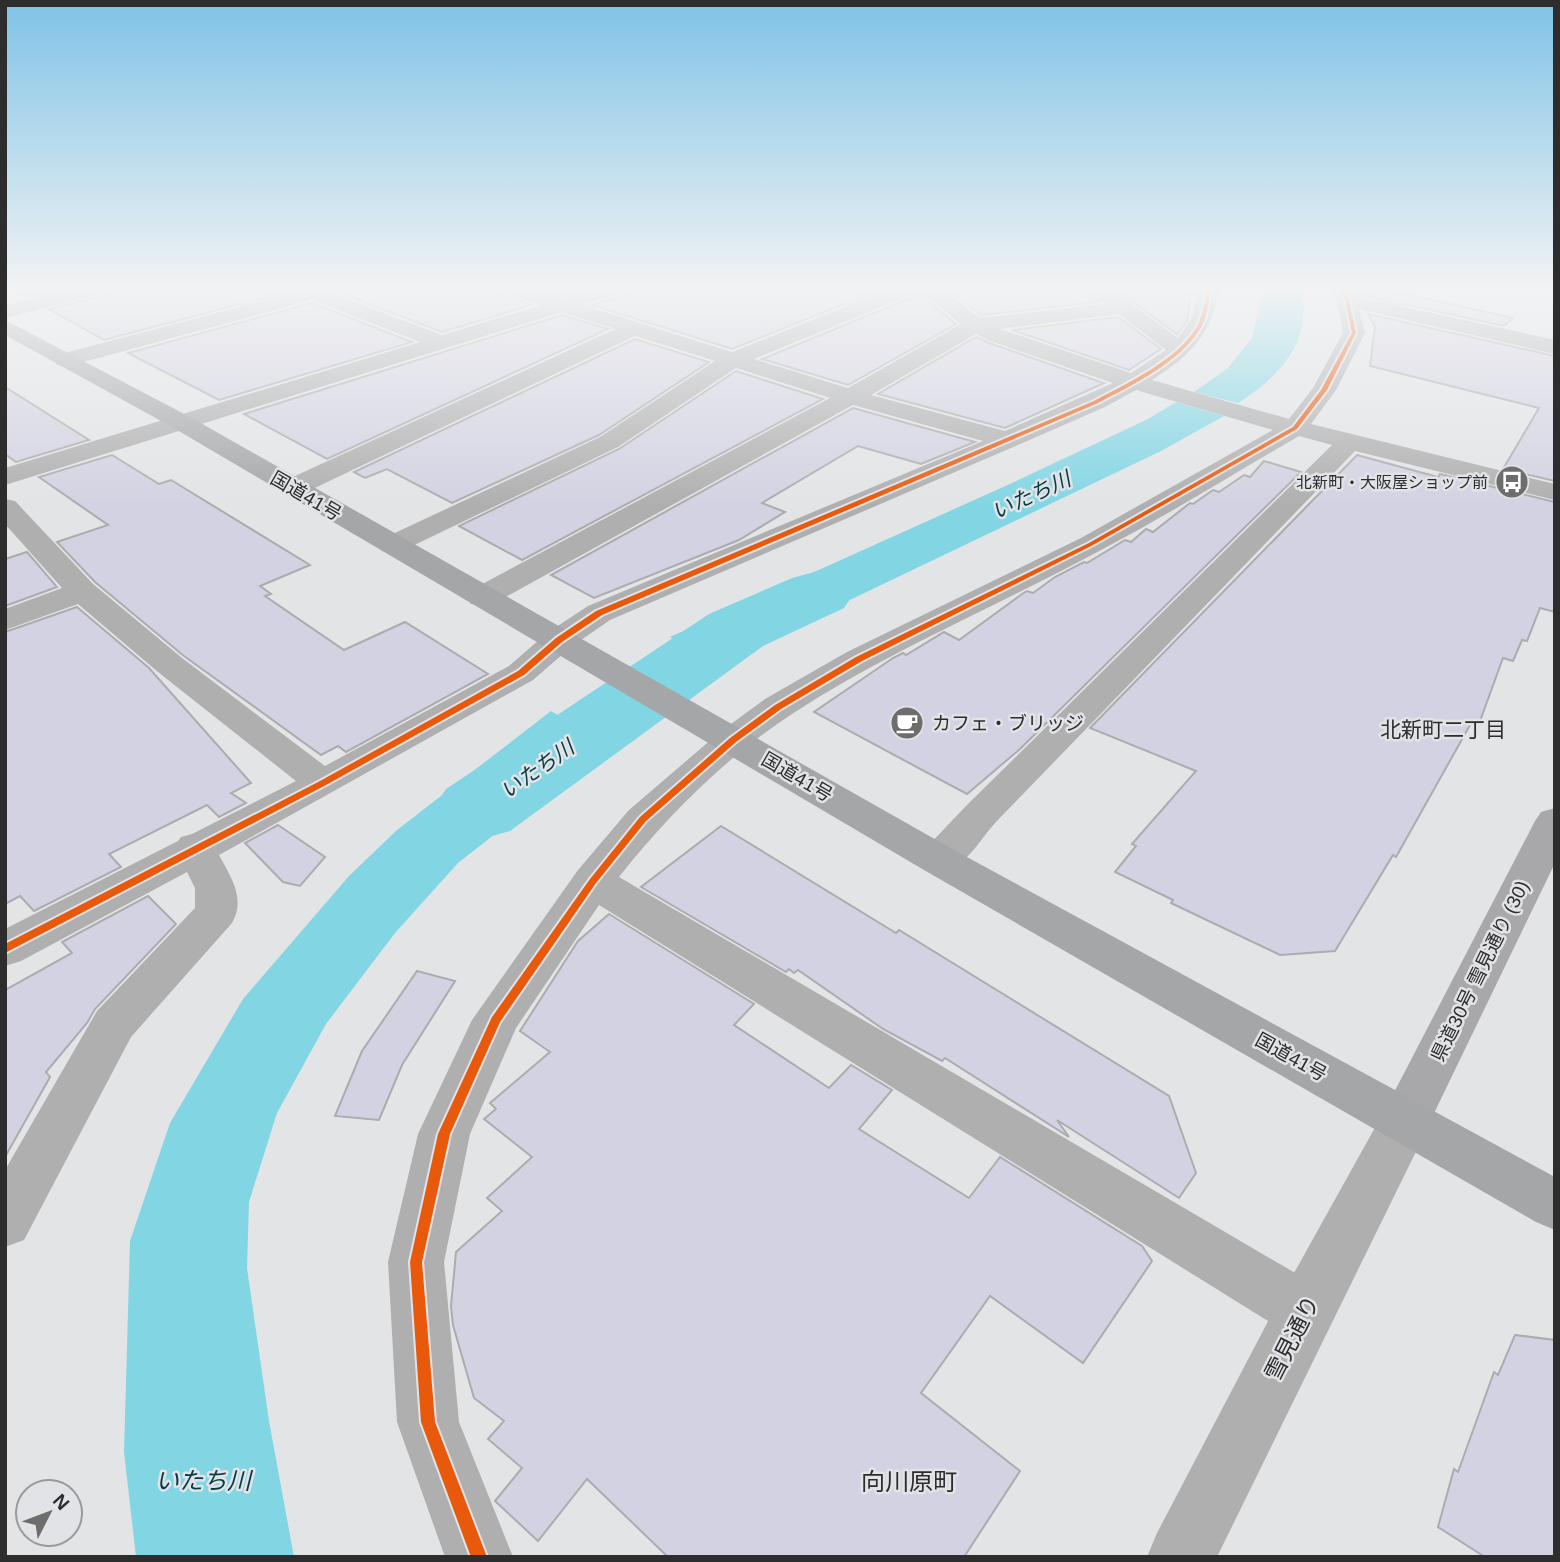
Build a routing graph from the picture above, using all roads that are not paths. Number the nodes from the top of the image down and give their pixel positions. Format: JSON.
{"nodes":[{"id":1,"x":69,"y":359,"type":"edge"},
{"id":2,"x":385,"y":359,"type":"edge"},
{"id":3,"x":568,"y":359,"type":"edge"},
{"id":4,"x":734,"y":359,"type":"joint"},
{"id":5,"x":916,"y":359,"type":"edge"},
{"id":6,"x":1065,"y":359,"type":"edge"},
{"id":7,"x":1165,"y":359,"type":"edge"},
{"id":8,"x":1340,"y":359,"type":"edge"},
{"id":9,"x":65,"y":360,"type":"joint"},
{"id":10,"x":1133,"y":382,"type":"junction"},
{"id":11,"x":850,"y":397,"type":"junction"},
{"id":12,"x":181,"y":422,"type":"junction"},
{"id":13,"x":1295,"y":428,"type":"junction"},
{"id":14,"x":1009,"y":440,"type":"junction"},
{"id":15,"x":1350,"y":442,"type":"junction"},
{"id":16,"x":5,"y":477,"type":"edge"},
{"id":17,"x":292,"y":488,"type":"junction"},
{"id":18,"x":1555,"y":492,"type":"edge"},
{"id":19,"x":5,"y":507,"type":"edge"},
{"id":20,"x":392,"y":545,"type":"junction"},
{"id":21,"x":82,"y":591,"type":"junction"},
{"id":22,"x":482,"y":597,"type":"junction"},
{"id":23,"x":5,"y":620,"type":"edge"},
{"id":24,"x":559,"y":640,"type":"junction"},
{"id":25,"x":724,"y":735,"type":"junction"},
{"id":26,"x":323,"y":783,"type":"junction"},
{"id":27,"x":1555,"y":821,"type":"edge"},
{"id":28,"x":195,"y":847,"type":"junction"},
{"id":29,"x":939,"y":860,"type":"junction"},
{"id":30,"x":593,"y":881,"type":"junction"},
{"id":31,"x":5,"y":949,"type":"edge"},
{"id":32,"x":1405,"y":1121,"type":"junction"},
{"id":33,"x":1555,"y":1205,"type":"edge"},
{"id":34,"x":5,"y":1222,"type":"edge"},
{"id":35,"x":1305,"y":1311,"type":"junction"},
{"id":36,"x":479,"y":1557,"type":"edge"},
{"id":37,"x":1181,"y":1557,"type":"edge"}],
"edges":[{"from":1,"to":9,"type":"street"},
{"from":2,"to":12,"type":"street"},
{"from":3,"to":17,"type":"street"},
{"from":4,"to":11,"type":"street"},
{"from":4,"to":20,"type":"street"},
{"from":5,"to":11,"type":"street"},
{"from":6,"to":10,"type":"street"},
{"from":7,"to":10,"type":"street"},
{"from":8,"to":13,"type":"street"},
{"from":9,"to":12,"type":"highway","name":"国道41号"},
{"from":10,"to":13,"type":"street"},
{"from":10,"to":14,"type":"street"},
{"from":11,"to":14,"type":"street"},
{"from":11,"to":22,"type":"street"},
{"from":12,"to":16,"type":"street"},
{"from":12,"to":17,"type":"highway","name":"国道41号"},
{"from":13,"to":15,"type":"street"},
{"from":13,"to":25,"type":"street"},
{"from":14,"to":24,"type":"street"},
{"from":15,"to":18,"type":"street"},
{"from":15,"to":29,"type":"street"},
{"from":17,"to":20,"type":"highway","name":"国道41号"},
{"from":19,"to":21,"type":"street"},
{"from":20,"to":22,"type":"highway","name":"国道41号"},
{"from":21,"to":23,"type":"street"},
{"from":21,"to":26,"type":"street"},
{"from":22,"to":24,"type":"highway","name":"国道41号"},
{"from":24,"to":25,"type":"highway","name":"国道41号"},
{"from":24,"to":26,"type":"street"},
{"from":25,"to":29,"type":"highway","name":"国道41号"},
{"from":25,"to":30,"type":"street"},
{"from":26,"to":28,"type":"street"},
{"from":27,"to":32,"type":"main road","name":"県道30号 雪見通り (30)"},
{"from":28,"to":31,"type":"street"},
{"from":28,"to":34,"type":"street"},
{"from":29,"to":32,"type":"highway","name":"国道41号"},
{"from":30,"to":35,"type":"street"},
{"from":30,"to":36,"type":"street"},
{"from":32,"to":33,"type":"highway","name":"国道41号"},
{"from":32,"to":35,"type":"street","name":"雪見通り"},
{"from":35,"to":37,"type":"street","name":"雪見通り"}]}
